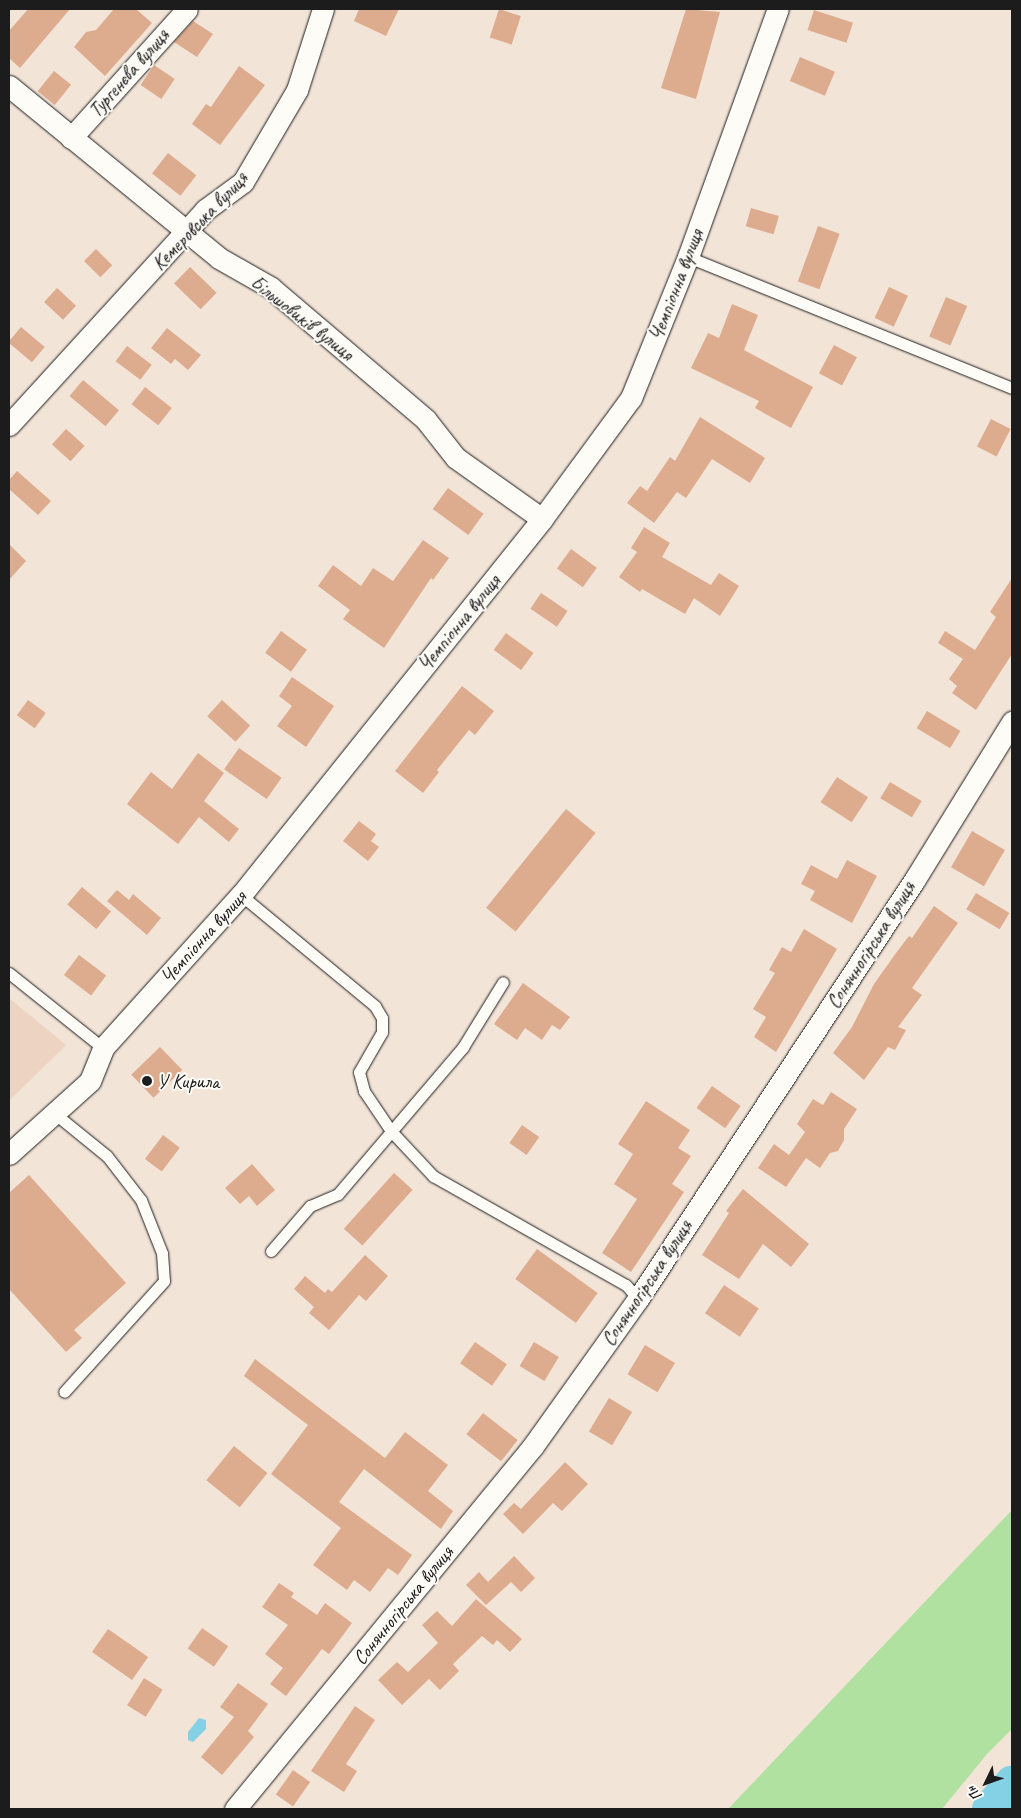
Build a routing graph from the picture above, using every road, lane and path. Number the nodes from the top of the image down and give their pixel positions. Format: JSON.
{"nodes":[{"id":1,"x":187,"y":9,"type":"edge"},
{"id":2,"x":323,"y":9,"type":"edge"},
{"id":3,"x":778,"y":9,"type":"edge"},
{"id":4,"x":9,"y":86,"type":"edge"},
{"id":5,"x":71,"y":138,"type":"junction"},
{"id":6,"x":187,"y":230,"type":"junction"},
{"id":7,"x":688,"y":257,"type":"junction"},
{"id":8,"x":1012,"y":388,"type":"edge"},
{"id":9,"x":9,"y":425,"type":"edge"},
{"id":10,"x":542,"y":519,"type":"junction"},
{"id":11,"x":1012,"y":722,"type":"edge"},
{"id":12,"x":242,"y":895,"type":"junction"},
{"id":13,"x":9,"y":973,"type":"edge"},
{"id":14,"x":503,"y":982,"type":"dead end"},
{"id":15,"x":103,"y":1048,"type":"junction"},
{"id":16,"x":54,"y":1113,"type":"junction"},
{"id":17,"x":391,"y":1131,"type":"junction"},
{"id":18,"x":9,"y":1154,"type":"edge"},
{"id":19,"x":271,"y":1251,"type":"dead end"},
{"id":20,"x":638,"y":1299,"type":"junction"},
{"id":21,"x":64,"y":1392,"type":"dead end"},
{"id":22,"x":235,"y":1809,"type":"edge"}],
"edges":[{"from":1,"to":5,"type":"street","name":"Тургенєва вулиця"},
{"from":2,"to":6,"type":"street","name":"Кемеровська вулиця"},
{"from":3,"to":7,"type":"street","name":"Чемпіонна вулиця"},
{"from":4,"to":5,"type":"street","name":"Більшовиків вулиця"},
{"from":5,"to":6,"type":"street","name":"Більшовиків вулиця"},
{"from":6,"to":9,"type":"street","name":"Кемеровська вулиця"},
{"from":6,"to":10,"type":"street","name":"Більшовиків вулиця"},
{"from":7,"to":8,"type":"lane"},
{"from":7,"to":10,"type":"street","name":"Чемпіонна вулиця"},
{"from":10,"to":12,"type":"street","name":"Чемпіонна вулиця"},
{"from":11,"to":20,"type":"street","name":"Сонячногірська вулиця"},
{"from":12,"to":15,"type":"street","name":"Чемпіонна вулиця"},
{"from":12,"to":17,"type":"lane"},
{"from":13,"to":15,"type":"lane"},
{"from":14,"to":17,"type":"lane"},
{"from":15,"to":16,"type":"street","name":"Чемпіонна вулиця"},
{"from":16,"to":18,"type":"street","name":"Чемпіонна вулиця"},
{"from":16,"to":21,"type":"lane"},
{"from":17,"to":19,"type":"lane"},
{"from":17,"to":20,"type":"lane"},
{"from":20,"to":22,"type":"street","name":"Сонячногірська вулиця"}]}
